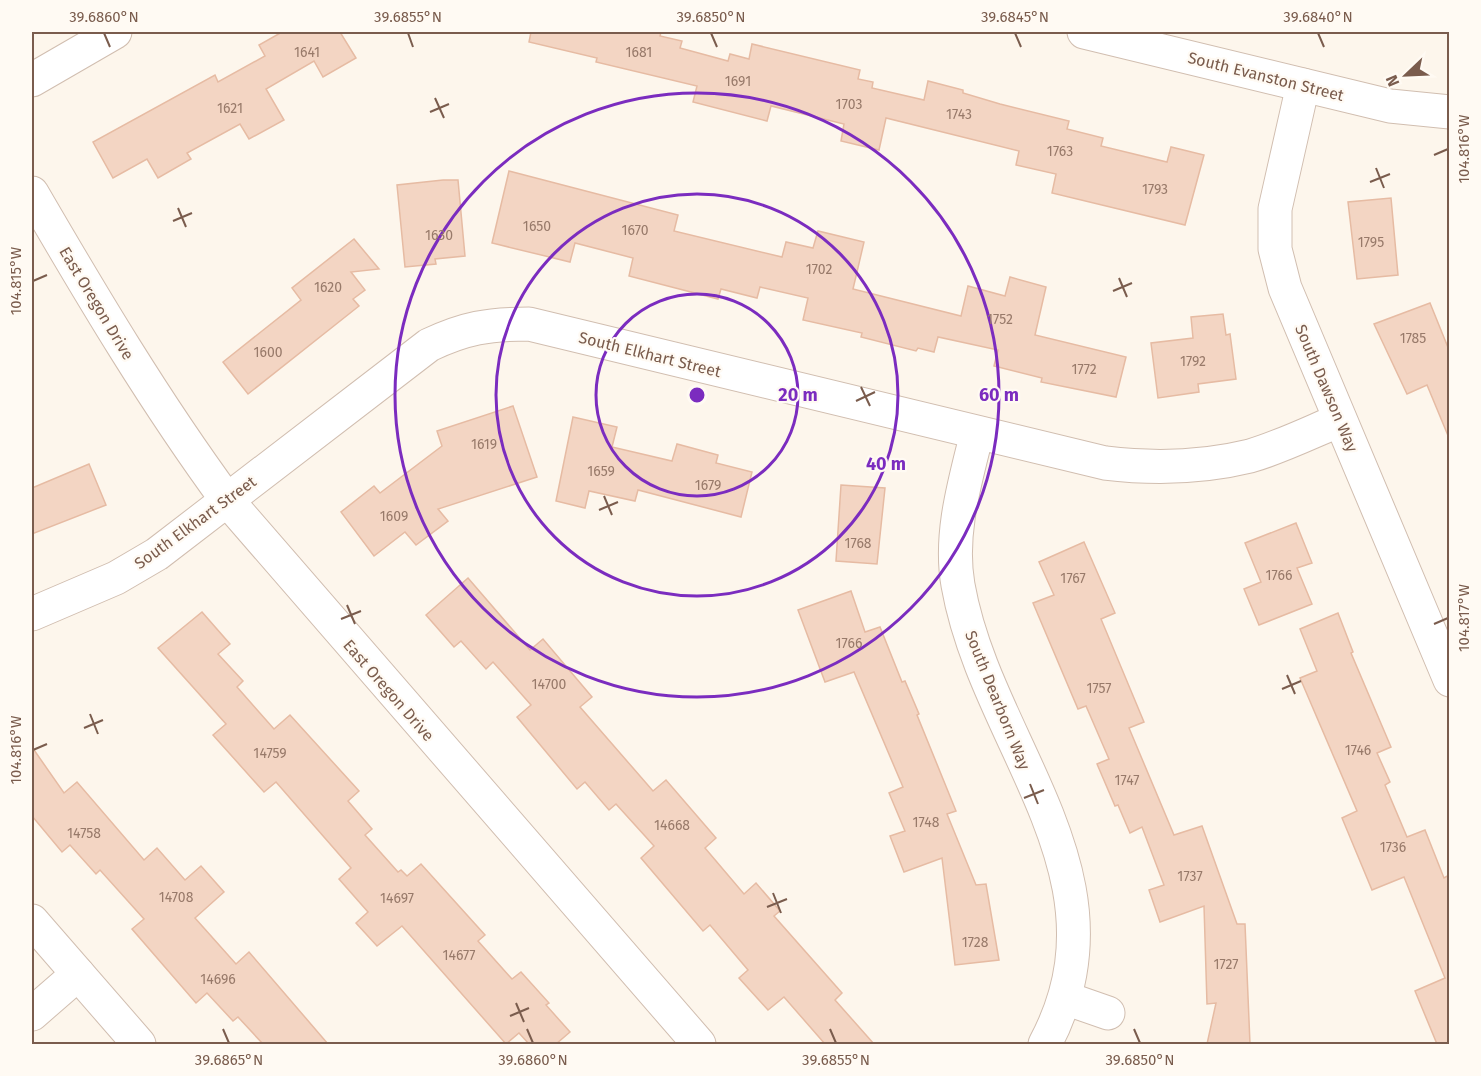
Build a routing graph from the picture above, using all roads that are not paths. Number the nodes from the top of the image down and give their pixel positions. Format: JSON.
{"nodes":[{"id":1,"x":115,"y":32,"type":"edge"},
{"id":2,"x":1084,"y":32,"type":"edge"},
{"id":3,"x":32,"y":80,"type":"edge"},
{"id":4,"x":1303,"y":85,"type":"junction"},
{"id":5,"x":1449,"y":112,"type":"edge"},
{"id":6,"x":32,"y":193,"type":"edge"},
{"id":7,"x":1340,"y":420,"type":"junction"},
{"id":8,"x":977,"y":433,"type":"junction"},
{"id":9,"x":227,"y":500,"type":"junction"},
{"id":10,"x":32,"y":614,"type":"edge"},
{"id":11,"x":1449,"y":680,"type":"edge"},
{"id":12,"x":32,"y":921,"type":"edge"},
{"id":13,"x":78,"y":974,"type":"junction"},
{"id":14,"x":1065,"y":998,"type":"junction"},
{"id":15,"x":1108,"y":1013,"type":"dead end"},
{"id":16,"x":32,"y":1014,"type":"edge"},
{"id":17,"x":139,"y":1044,"type":"edge"},
{"id":18,"x":699,"y":1044,"type":"edge"},
{"id":19,"x":1045,"y":1044,"type":"edge"}],
"edges":[{"from":1,"to":3,"type":"street"},
{"from":2,"to":4,"type":"street","name":"South Evanston Street"},
{"from":4,"to":5,"type":"street","name":"South Evanston Street"},
{"from":4,"to":7,"type":"street","name":"South Dawson Way"},
{"from":6,"to":9,"type":"street","name":"East Oregon Drive"},
{"from":7,"to":8,"type":"street","name":"South Elkhart Street"},
{"from":7,"to":11,"type":"street","name":"South Dawson Way"},
{"from":8,"to":9,"type":"street","name":"South Elkhart Street"},
{"from":8,"to":14,"type":"street","name":"South Dearborn Way"},
{"from":9,"to":10,"type":"street","name":"South Elkhart Street"},
{"from":9,"to":18,"type":"street","name":"East Oregon Drive"},
{"from":12,"to":13,"type":"street"},
{"from":13,"to":16,"type":"street"},
{"from":13,"to":17,"type":"street"},
{"from":14,"to":15,"type":"street"},
{"from":14,"to":19,"type":"street","name":"South Dearborn Way"}]}
